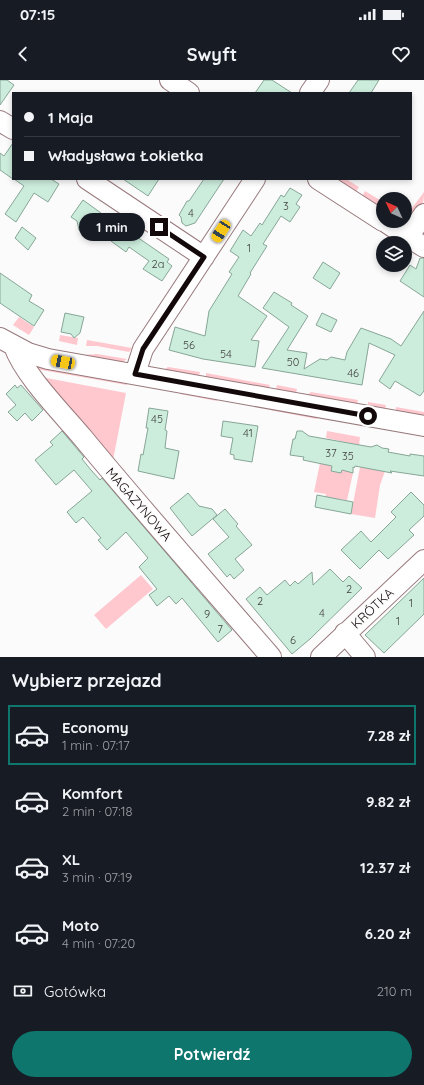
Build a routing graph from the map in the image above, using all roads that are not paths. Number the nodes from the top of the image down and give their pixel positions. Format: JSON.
{"nodes":[{"id":1,"x":170,"y":80,"type":"edge"},
{"id":2,"x":319,"y":80,"type":"edge"},
{"id":3,"x":188,"y":92,"type":"edge"},
{"id":4,"x":311,"y":92,"type":"edge"},
{"id":5,"x":0,"y":121,"type":"edge"},
{"id":6,"x":12,"y":128,"type":"edge"},
{"id":7,"x":88,"y":180,"type":"edge"},
{"id":8,"x":254,"y":180,"type":"edge"},
{"id":9,"x":320,"y":180,"type":"edge"},
{"id":10,"x":424,"y":214,"type":"edge"},
{"id":11,"x":376,"y":216,"type":"edge"},
{"id":12,"x":394,"y":228,"type":"edge"},
{"id":13,"x":416,"y":242,"type":"edge"},
{"id":14,"x":204,"y":257,"type":"junction"},
{"id":15,"x":7,"y":342,"type":"edge"},
{"id":16,"x":135,"y":374,"type":"junction"},
{"id":17,"x":424,"y":426,"type":"edge"},
{"id":18,"x":424,"y":560,"type":"edge"},
{"id":19,"x":345,"y":633,"type":"junction"},
{"id":20,"x":271,"y":657,"type":"edge"},
{"id":21,"x":321,"y":657,"type":"edge"},
{"id":22,"x":365,"y":657,"type":"edge"}],
"edges":[{"from":1,"to":3,"type":"street"},
{"from":2,"to":4,"type":"street"},
{"from":5,"to":6,"type":"street"},
{"from":7,"to":14,"type":"street"},
{"from":8,"to":14,"type":"street"},
{"from":9,"to":11,"type":"street"},
{"from":10,"to":13,"type":"street"},
{"from":12,"to":13,"type":"street"},
{"from":14,"to":16,"type":"street"},
{"from":15,"to":16,"type":"street"},
{"from":15,"to":20,"type":"street","name":"MAGAZYNOWA"},
{"from":16,"to":17,"type":"street"},
{"from":18,"to":19,"type":"street","name":"KRÓTKA"},
{"from":19,"to":21,"type":"street","name":"KRÓTKA"},
{"from":19,"to":22,"type":"street"}]}
